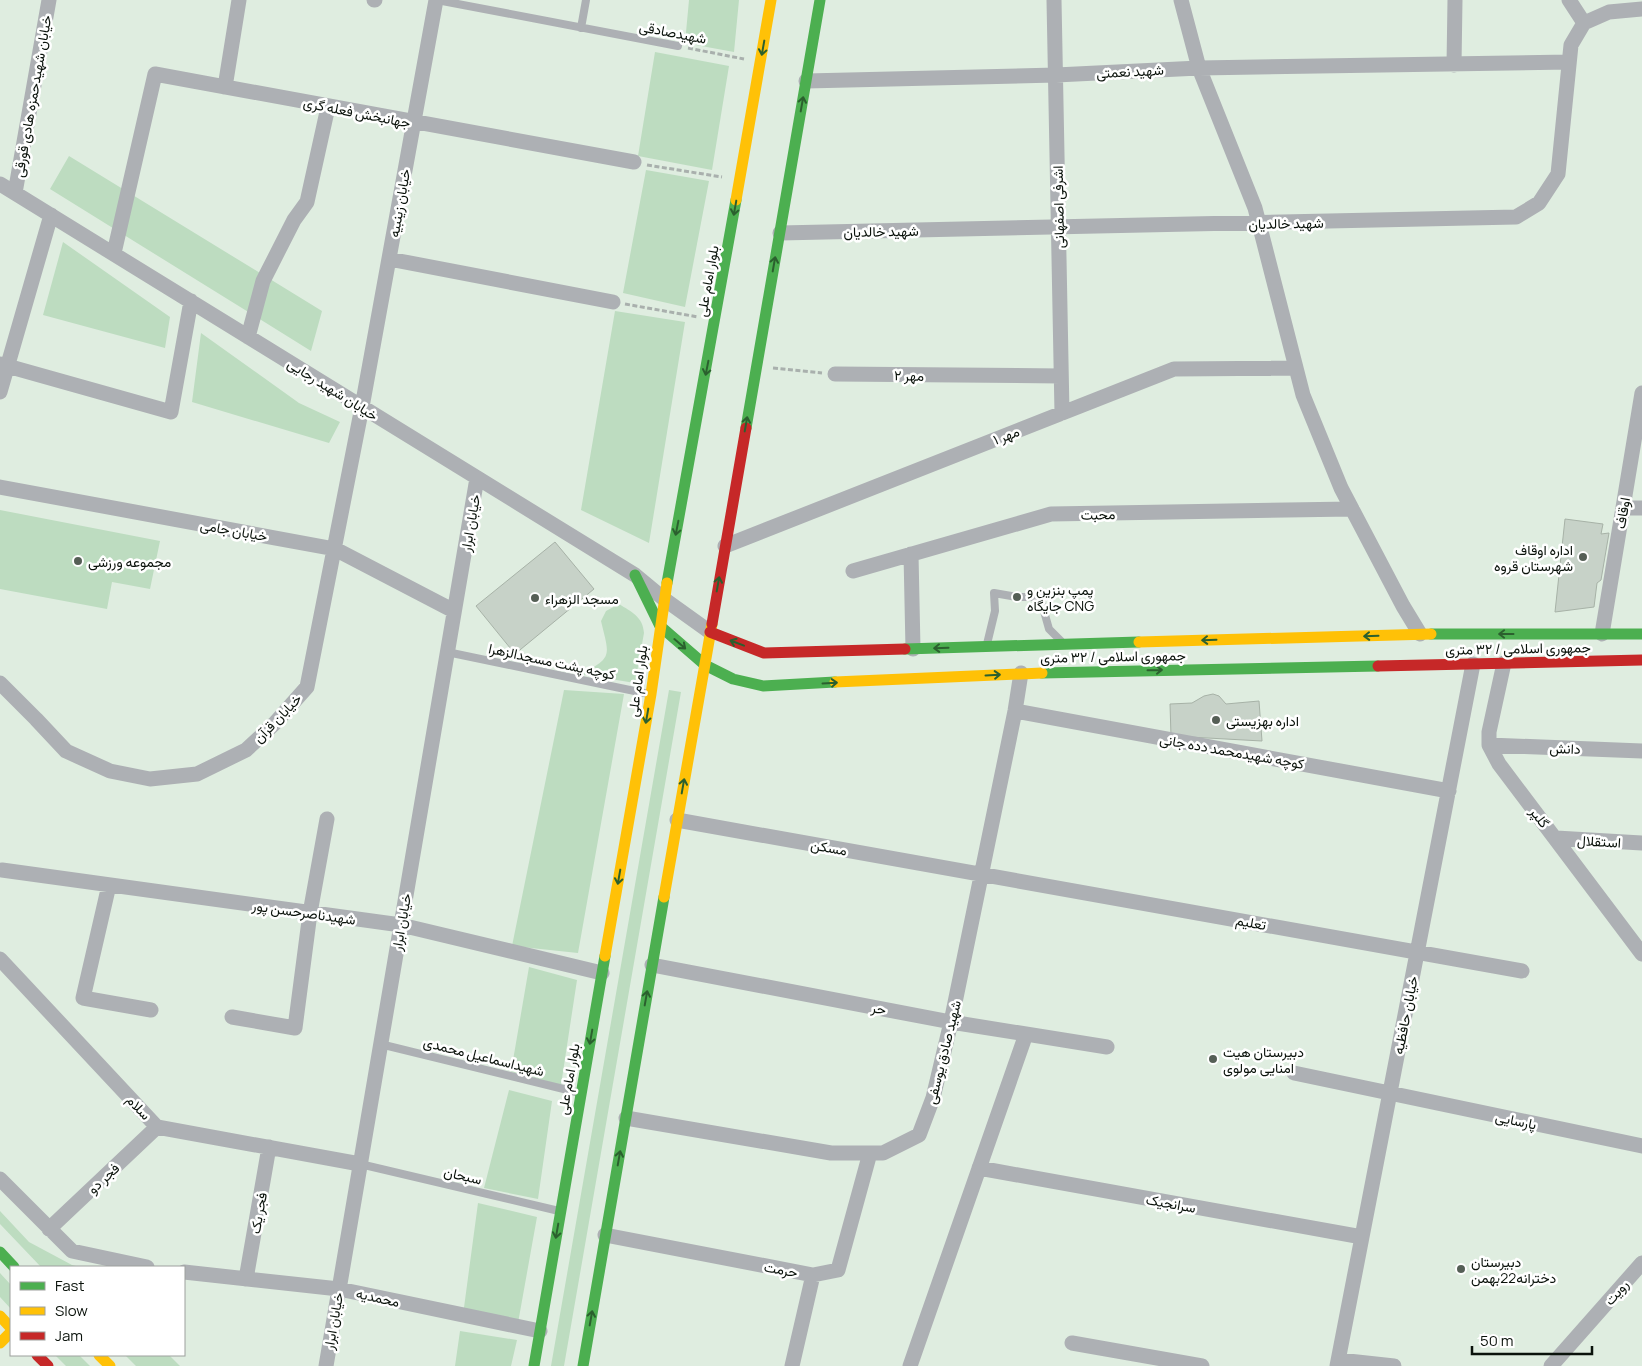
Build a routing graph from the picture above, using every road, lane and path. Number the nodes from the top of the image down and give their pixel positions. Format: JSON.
{"nodes":[{"id":1,"x":49,"y":0,"type":"edge"},
{"id":2,"x":239,"y":0,"type":"edge"},
{"id":3,"x":436,"y":0,"type":"edge"},
{"id":4,"x":586,"y":0,"type":"edge"},
{"id":5,"x":771,"y":0,"type":"edge"},
{"id":6,"x":820,"y":0,"type":"edge"},
{"id":7,"x":1054,"y":0,"type":"edge"},
{"id":8,"x":1181,"y":0,"type":"edge"},
{"id":9,"x":1455,"y":0,"type":"edge"},
{"id":10,"x":1569,"y":0,"type":"edge"},
{"id":11,"x":1626,"y":5,"type":"edge"},
{"id":12,"x":1642,"y":9,"type":"edge"},
{"id":13,"x":1584,"y":23,"type":"junction"},
{"id":14,"x":581,"y":28,"type":"junction"},
{"id":15,"x":678,"y":46,"type":"joint"},
{"id":16,"x":760,"y":62,"type":"junction"},
{"id":17,"x":1569,"y":62,"type":"junction"},
{"id":18,"x":1454,"y":65,"type":"junction"},
{"id":19,"x":1199,"y":68,"type":"junction"},
{"id":20,"x":1056,"y":75,"type":"junction"},
{"id":21,"x":806,"y":81,"type":"junction"},
{"id":22,"x":225,"y":87,"type":"junction"},
{"id":23,"x":328,"y":107,"type":"junction"},
{"id":24,"x":414,"y":123,"type":"junction"},
{"id":25,"x":634,"y":162,"type":"joint"},
{"id":26,"x":740,"y":180,"type":"junction"},
{"id":27,"x":0,"y":184,"type":"edge"},
{"id":28,"x":14,"y":192,"type":"junction"},
{"id":29,"x":51,"y":215,"type":"junction"},
{"id":30,"x":1259,"y":223,"type":"junction"},
{"id":31,"x":1059,"y":227,"type":"junction"},
{"id":32,"x":780,"y":232,"type":"junction"},
{"id":33,"x":114,"y":254,"type":"junction"},
{"id":34,"x":389,"y":259,"type":"junction"},
{"id":35,"x":191,"y":301,"type":"junction"},
{"id":36,"x":612,"y":302,"type":"joint"},
{"id":37,"x":715,"y":320,"type":"junction"},
{"id":38,"x":248,"y":337,"type":"junction"},
{"id":39,"x":3,"y":365,"type":"edge"},
{"id":40,"x":756,"y":366,"type":"junction"},
{"id":41,"x":1296,"y":368,"type":"junction"},
{"id":42,"x":835,"y":374,"type":"joint"},
{"id":43,"x":1062,"y":376,"type":"junction"},
{"id":44,"x":0,"y":392,"type":"edge"},
{"id":45,"x":1642,"y":393,"type":"edge"},
{"id":46,"x":362,"y":407,"type":"junction"},
{"id":47,"x":1062,"y":413,"type":"junction"},
{"id":48,"x":477,"y":478,"type":"junction"},
{"id":49,"x":0,"y":487,"type":"edge"},
{"id":50,"x":1623,"y":508,"type":"junction"},
{"id":51,"x":1642,"y":508,"type":"edge"},
{"id":52,"x":1352,"y":509,"type":"junction"},
{"id":53,"x":725,"y":546,"type":"junction"},
{"id":54,"x":334,"y":549,"type":"junction"},
{"id":55,"x":911,"y":554,"type":"junction"},
{"id":56,"x":853,"y":571,"type":"dead end"},
{"id":57,"x":635,"y":575,"type":"junction"},
{"id":58,"x":664,"y":599,"type":"junction"},
{"id":59,"x":454,"y":611,"type":"junction"},
{"id":60,"x":660,"y":626,"type":"junction"},
{"id":61,"x":710,"y":632,"type":"junction"},
{"id":62,"x":1420,"y":634,"type":"junction"},
{"id":63,"x":1602,"y":634,"type":"junction"},
{"id":64,"x":1642,"y":634,"type":"edge"},
{"id":65,"x":1064,"y":644,"type":"junction"},
{"id":66,"x":987,"y":647,"type":"junction"},
{"id":67,"x":913,"y":649,"type":"junction"},
{"id":68,"x":447,"y":652,"type":"junction"},
{"id":69,"x":1642,"y":660,"type":"edge"},
{"id":70,"x":1504,"y":663,"type":"junction"},
{"id":71,"x":1473,"y":664,"type":"junction"},
{"id":72,"x":705,"y":666,"type":"junction"},
{"id":73,"x":1021,"y":673,"type":"junction"},
{"id":74,"x":0,"y":683,"type":"edge"},
{"id":75,"x":651,"y":694,"type":"junction"},
{"id":76,"x":1015,"y":711,"type":"junction"},
{"id":77,"x":1489,"y":745,"type":"junction"},
{"id":78,"x":1642,"y":751,"type":"edge"},
{"id":79,"x":1449,"y":791,"type":"junction"},
{"id":80,"x":327,"y":819,"type":"dead end"},
{"id":81,"x":677,"y":820,"type":"junction"},
{"id":82,"x":1556,"y":838,"type":"junction"},
{"id":83,"x":1642,"y":843,"type":"edge"},
{"id":84,"x":2,"y":870,"type":"dead end"},
{"id":85,"x":980,"y":874,"type":"junction"},
{"id":86,"x":109,"y":885,"type":"junction"},
{"id":87,"x":310,"y":913,"type":"junction"},
{"id":88,"x":401,"y":925,"type":"junction"},
{"id":89,"x":1418,"y":952,"type":"junction"},
{"id":90,"x":1642,"y":953,"type":"edge"},
{"id":91,"x":0,"y":958,"type":"edge"},
{"id":92,"x":652,"y":965,"type":"junction"},
{"id":93,"x":1522,"y":971,"type":"dead end"},
{"id":94,"x":602,"y":973,"type":"junction"},
{"id":95,"x":151,"y":1010,"type":"dead end"},
{"id":96,"x":232,"y":1017,"type":"dead end"},
{"id":97,"x":951,"y":1022,"type":"junction"},
{"id":98,"x":1026,"y":1034,"type":"junction"},
{"id":99,"x":380,"y":1044,"type":"junction"},
{"id":100,"x":1107,"y":1048,"type":"dead end"},
{"id":101,"x":1294,"y":1073,"type":"dead end"},
{"id":102,"x":581,"y":1093,"type":"junction"},
{"id":103,"x":1390,"y":1094,"type":"junction"},
{"id":104,"x":626,"y":1118,"type":"junction"},
{"id":105,"x":157,"y":1127,"type":"junction"},
{"id":106,"x":1642,"y":1146,"type":"edge"},
{"id":107,"x":270,"y":1147,"type":"junction"},
{"id":108,"x":870,"y":1153,"type":"junction"},
{"id":109,"x":360,"y":1164,"type":"junction"},
{"id":110,"x":980,"y":1168,"type":"junction"},
{"id":111,"x":0,"y":1179,"type":"edge"},
{"id":112,"x":560,"y":1211,"type":"junction"},
{"id":113,"x":49,"y":1229,"type":"junction"},
{"id":114,"x":605,"y":1235,"type":"junction"},
{"id":115,"x":1362,"y":1237,"type":"junction"},
{"id":116,"x":0,"y":1252,"type":"edge"},
{"id":117,"x":1642,"y":1263,"type":"edge"},
{"id":118,"x":13,"y":1266,"type":"edge"},
{"id":119,"x":142,"y":1266,"type":"edge"},
{"id":120,"x":185,"y":1272,"type":"edge"},
{"id":121,"x":813,"y":1275,"type":"junction"},
{"id":122,"x":246,"y":1279,"type":"junction"},
{"id":123,"x":339,"y":1289,"type":"junction"},
{"id":124,"x":0,"y":1316,"type":"edge"},
{"id":125,"x":10,"y":1327,"type":"edge"},
{"id":126,"x":540,"y":1331,"type":"junction"},
{"id":127,"x":10,"y":1333,"type":"edge"},
{"id":128,"x":0,"y":1343,"type":"edge"},
{"id":129,"x":1072,"y":1343,"type":"dead end"},
{"id":130,"x":38,"y":1356,"type":"edge"},
{"id":131,"x":100,"y":1356,"type":"edge"},
{"id":132,"x":1338,"y":1363,"type":"edge"},
{"id":133,"x":48,"y":1366,"type":"edge"},
{"id":134,"x":110,"y":1366,"type":"edge"},
{"id":135,"x":326,"y":1366,"type":"edge"},
{"id":136,"x":534,"y":1366,"type":"edge"},
{"id":137,"x":584,"y":1366,"type":"edge"},
{"id":138,"x":792,"y":1366,"type":"edge"},
{"id":139,"x":910,"y":1366,"type":"edge"},
{"id":140,"x":1202,"y":1366,"type":"edge"},
{"id":141,"x":1394,"y":1366,"type":"edge"},
{"id":142,"x":1551,"y":1366,"type":"edge"}],
"edges":[{"from":1,"to":28,"type":"street","name":"خیابان شهیدحمزه هادی قورقی"},
{"from":2,"to":22,"type":"street"},
{"from":3,"to":14,"type":"lane","name":"شهیدصادقی"},
{"from":3,"to":24,"type":"street","name":"خیابان زینبیه"},
{"from":4,"to":14,"type":"lane"},
{"from":5,"to":16,"type":"main road","name":"بلوار امام علی","one_way":true},
{"from":6,"to":21,"type":"main road"},
{"from":7,"to":20,"type":"street","name":"اشرفی اصفهانی"},
{"from":8,"to":19,"type":"street"},
{"from":9,"to":18,"type":"street"},
{"from":10,"to":13,"type":"street"},
{"from":11,"to":12,"type":"street"},
{"from":11,"to":13,"type":"street"},
{"from":13,"to":17,"type":"street","name":"شهید خالدیان"},
{"from":14,"to":15,"type":"lane","name":"شهیدصادقی"},
{"from":15,"to":16,"type":"path","name":"شهیدصادقی"},
{"from":16,"to":26,"type":"main road","name":"بلوار امام علی"},
{"from":17,"to":18,"type":"street","name":"شهید نعمتی"},
{"from":17,"to":30,"type":"street","name":"شهید خالدیان"},
{"from":18,"to":19,"type":"street","name":"شهید نعمتی"},
{"from":19,"to":20,"type":"street","name":"شهید نعمتی"},
{"from":19,"to":30,"type":"street"},
{"from":20,"to":21,"type":"street","name":"شهید نعمتی"},
{"from":20,"to":31,"type":"street","name":"اشرفی اصفهانی"},
{"from":32,"to":21,"type":"main road","one_way":true},
{"from":22,"to":23,"type":"street","name":"جهانبخش فعله گری"},
{"from":22,"to":33,"type":"street","name":"جهانبخش فعله گری"},
{"from":23,"to":24,"type":"street","name":"جهانبخش فعله گری"},
{"from":23,"to":38,"type":"street"},
{"from":24,"to":25,"type":"street","name":"جهانبخش فعله گری"},
{"from":24,"to":34,"type":"street","name":"خیابان زینبیه"},
{"from":25,"to":26,"type":"path"},
{"from":26,"to":37,"type":"main road","name":"بلوار امام علی","one_way":true},
{"from":27,"to":28,"type":"street","name":"خیابان شهید رجایی"},
{"from":28,"to":29,"type":"street","name":"خیابان شهید رجایی"},
{"from":29,"to":33,"type":"street","name":"خیابان شهید رجایی"},
{"from":29,"to":39,"type":"street"},
{"from":30,"to":31,"type":"street","name":"شهید خالدیان"},
{"from":30,"to":41,"type":"street"},
{"from":31,"to":32,"type":"street","name":"شهید خالدیان"},
{"from":31,"to":43,"type":"street","name":"اشرفی اصفهانی"},
{"from":40,"to":32,"type":"main road","one_way":true},
{"from":33,"to":35,"type":"street","name":"خیابان شهید رجایی"},
{"from":34,"to":36,"type":"street"},
{"from":34,"to":46,"type":"street","name":"خیابان زینبیه"},
{"from":35,"to":38,"type":"street","name":"خیابان شهید رجایی"},
{"from":35,"to":39,"type":"street"},
{"from":36,"to":37,"type":"path"},
{"from":37,"to":58,"type":"main road","name":"بلوار امام علی","one_way":true},
{"from":38,"to":46,"type":"street","name":"خیابان شهید رجایی"},
{"from":39,"to":44,"type":"street"},
{"from":40,"to":42,"type":"path"},
{"from":53,"to":40,"type":"main road","one_way":true},
{"from":41,"to":47,"type":"street","name":"مهر ۱"},
{"from":41,"to":52,"type":"street"},
{"from":42,"to":43,"type":"street","name":"مهر ۲"},
{"from":43,"to":47,"type":"street","name":"اشرفی اصفهانی"},
{"from":45,"to":50,"type":"street","name":"اوقاف"},
{"from":46,"to":48,"type":"street","name":"خیابان شهید رجایی"},
{"from":46,"to":54,"type":"street","name":"خیابان قرآن"},
{"from":47,"to":53,"type":"street","name":"مهر ۱"},
{"from":48,"to":57,"type":"street","name":"خیابان شهید رجایی"},
{"from":48,"to":59,"type":"street","name":"خیابان ابرار"},
{"from":49,"to":54,"type":"street","name":"خیابان جامی"},
{"from":50,"to":51,"type":"street"},
{"from":50,"to":63,"type":"street","name":"اوقاف"},
{"from":52,"to":55,"type":"street","name":"محبت"},
{"from":52,"to":62,"type":"street"},
{"from":61,"to":53,"type":"main road","one_way":true},
{"from":54,"to":59,"type":"street","name":"خیابان جامی"},
{"from":54,"to":74,"type":"street","name":"خیابان قرآن"},
{"from":55,"to":56,"type":"street","name":"محبت"},
{"from":55,"to":67,"type":"street"},
{"from":57,"to":58,"type":"street","name":"خیابان شهید رجایی"},
{"from":57,"to":60,"type":"main road","name":"جمهوری اسلامی / ۳۲ متری"},
{"from":58,"to":60,"type":"main road","name":"بلوار امام علی"},
{"from":58,"to":61,"type":"street","name":"خیابان شهید رجایی"},
{"from":59,"to":68,"type":"street","name":"خیابان ابرار"},
{"from":60,"to":72,"type":"main road","name":"جمهوری اسلامی / ۳۲ متری","one_way":true},
{"from":60,"to":75,"type":"main road","name":"بلوار امام علی"},
{"from":67,"to":61,"type":"main road","name":"جمهوری اسلامی / ۳۲ متری","one_way":true},
{"from":61,"to":72,"type":"main road"},
{"from":63,"to":62,"type":"main road","name":"جمهوری اسلامی / ۳۲ متری","one_way":true},
{"from":62,"to":65,"type":"main road","name":"جمهوری اسلامی / ۳۲ متری","one_way":true},
{"from":63,"to":64,"type":"main road","name":"جمهوری اسلامی / ۳۲ متری"},
{"from":65,"to":66,"type":"main road","name":"جمهوری اسلامی / ۳۲ متری"},
{"from":65,"to":66,"type":"lane"},
{"from":66,"to":67,"type":"main road","name":"جمهوری اسلامی / ۳۲ متری","one_way":true},
{"from":68,"to":75,"type":"lane","name":"کوچه پشت مسجدالزهرا"},
{"from":68,"to":88,"type":"street","name":"خیابان ابرار"},
{"from":69,"to":70,"type":"main road","name":"جمهوری اسلامی / ۳۲ متری"},
{"from":70,"to":71,"type":"main road","name":"جمهوری اسلامی / ۳۲ متری"},
{"from":70,"to":77,"type":"street"},
{"from":73,"to":71,"type":"main road","name":"جمهوری اسلامی / ۳۲ متری","one_way":true},
{"from":71,"to":79,"type":"street","name":"خیابان حافظیه"},
{"from":72,"to":73,"type":"main road","name":"جمهوری اسلامی / ۳۲ متری","one_way":true},
{"from":81,"to":72,"type":"main road","one_way":true},
{"from":73,"to":76,"type":"street","name":"شهید صادق یوسفی"},
{"from":75,"to":94,"type":"main road","name":"بلوار امام علی","one_way":true},
{"from":76,"to":79,"type":"street","name":"کوچه شهیدمحمد دده جانی"},
{"from":76,"to":85,"type":"street","name":"شهید صادق یوسفی"},
{"from":77,"to":78,"type":"street","name":"دانش"},
{"from":77,"to":82,"type":"street","name":"گلپر"},
{"from":79,"to":89,"type":"street","name":"خیابان حافظیه"},
{"from":80,"to":87,"type":"street"},
{"from":81,"to":85,"type":"street","name":"مسکن"},
{"from":81,"to":92,"type":"main road"},
{"from":82,"to":83,"type":"street","name":"استقلال"},
{"from":82,"to":90,"type":"street","name":"گلپر"},
{"from":84,"to":86,"type":"street","name":"شهیدناصرحسن پور"},
{"from":85,"to":89,"type":"street","name":"تعلیم"},
{"from":85,"to":97,"type":"street","name":"شهید صادق یوسفی"},
{"from":86,"to":87,"type":"street","name":"شهیدناصرحسن پور"},
{"from":86,"to":95,"type":"street"},
{"from":87,"to":88,"type":"street","name":"شهیدناصرحسن پور"},
{"from":87,"to":96,"type":"street"},
{"from":88,"to":94,"type":"street","name":"شهیدناصرحسن پور"},
{"from":88,"to":99,"type":"street","name":"خیابان ابرار"},
{"from":89,"to":93,"type":"street","name":"تعلیم"},
{"from":89,"to":103,"type":"street","name":"خیابان حافظیه"},
{"from":91,"to":105,"type":"street","name":"سلام"},
{"from":92,"to":97,"type":"street","name":"حر"},
{"from":104,"to":92,"type":"main road","one_way":true},
{"from":94,"to":102,"type":"main road","name":"بلوار امام علی","one_way":true},
{"from":97,"to":98,"type":"street","name":"حر"},
{"from":97,"to":108,"type":"street","name":"شهید صادق یوسفی"},
{"from":98,"to":100,"type":"street","name":"حر"},
{"from":98,"to":110,"type":"street"},
{"from":99,"to":102,"type":"lane","name":"شهیداسماعیل محمدی"},
{"from":99,"to":109,"type":"street","name":"خیابان ابرار"},
{"from":101,"to":103,"type":"street","name":"پارسایی"},
{"from":102,"to":112,"type":"main road","name":"بلوار امام علی"},
{"from":103,"to":106,"type":"street","name":"پارسایی"},
{"from":103,"to":115,"type":"street","name":"خیابان حافظیه"},
{"from":104,"to":108,"type":"street","name":"شهید صادق یوسفی"},
{"from":114,"to":104,"type":"main road","one_way":true},
{"from":105,"to":107,"type":"street","name":"سلام"},
{"from":105,"to":113,"type":"street","name":"فجر دو"},
{"from":107,"to":109,"type":"street","name":"سلام"},
{"from":107,"to":122,"type":"street","name":"فجر یک"},
{"from":108,"to":121,"type":"street","name":"حرمت"},
{"from":109,"to":112,"type":"lane","name":"سبحان"},
{"from":109,"to":123,"type":"street","name":"خیابان ابرار"},
{"from":110,"to":115,"type":"street","name":"سرانجیک"},
{"from":110,"to":139,"type":"street"},
{"from":111,"to":113,"type":"street"},
{"from":112,"to":126,"type":"main road","name":"بلوار امام علی","one_way":true},
{"from":113,"to":119,"type":"street"},
{"from":114,"to":121,"type":"street","name":"حرمت"},
{"from":137,"to":114,"type":"main road","one_way":true},
{"from":115,"to":132,"type":"street","name":"خیابان حافظیه"},
{"from":116,"to":118,"type":"main road"},
{"from":117,"to":142,"type":"street","name":"رویت"},
{"from":120,"to":122,"type":"street","name":"محمدیه"},
{"from":121,"to":138,"type":"street"},
{"from":122,"to":123,"type":"street","name":"محمدیه"},
{"from":123,"to":126,"type":"street","name":"محمدیه"},
{"from":123,"to":135,"type":"street","name":"خیابان ابرار"},
{"from":124,"to":125,"type":"main road"},
{"from":126,"to":136,"type":"main road","name":"بلوار امام علی"},
{"from":127,"to":128,"type":"main road"},
{"from":129,"to":140,"type":"street"},
{"from":130,"to":133,"type":"main road"},
{"from":131,"to":134,"type":"main road"},
{"from":132,"to":141,"type":"street"}]}
